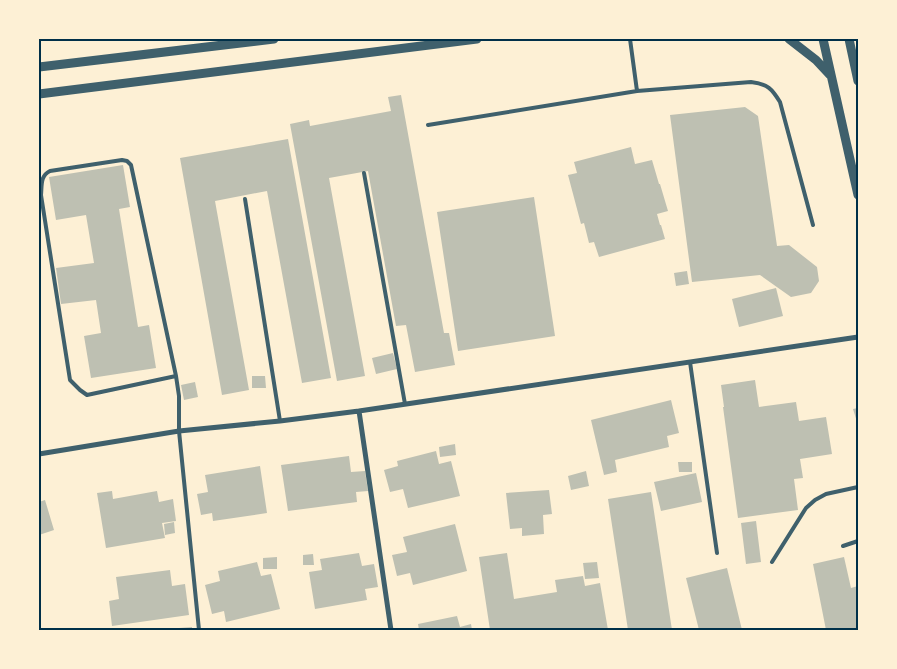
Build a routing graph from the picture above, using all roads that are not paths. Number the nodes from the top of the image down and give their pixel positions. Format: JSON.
{"nodes":[{"id":1,"x":274,"y":39,"type":"edge"},
{"id":2,"x":477,"y":39,"type":"edge"},
{"id":3,"x":630,"y":39,"type":"edge"},
{"id":4,"x":789,"y":39,"type":"edge"},
{"id":5,"x":823,"y":39,"type":"edge"},
{"id":6,"x":848,"y":39,"type":"edge"},
{"id":7,"x":39,"y":68,"type":"edge"},
{"id":8,"x":831,"y":75,"type":"junction"},
{"id":9,"x":858,"y":81,"type":"edge"},
{"id":10,"x":636,"y":91,"type":"junction"},
{"id":11,"x":39,"y":94,"type":"edge"},
{"id":12,"x":428,"y":125,"type":"dead end"},
{"id":13,"x":364,"y":174,"type":"dead end"},
{"id":14,"x":858,"y":195,"type":"edge"},
{"id":15,"x":246,"y":199,"type":"dead end"},
{"id":16,"x":813,"y":225,"type":"dead end"},
{"id":17,"x":858,"y":337,"type":"edge"},
{"id":18,"x":690,"y":362,"type":"junction"},
{"id":19,"x":176,"y":376,"type":"junction"},
{"id":20,"x":405,"y":404,"type":"junction"},
{"id":21,"x":359,"y":411,"type":"junction"},
{"id":22,"x":280,"y":421,"type":"junction"},
{"id":23,"x":179,"y":431,"type":"junction"},
{"id":24,"x":39,"y":454,"type":"edge"},
{"id":25,"x":858,"y":487,"type":"edge"},
{"id":26,"x":858,"y":541,"type":"edge"},
{"id":27,"x":842,"y":546,"type":"dead end"},
{"id":28,"x":716,"y":553,"type":"dead end"},
{"id":29,"x":772,"y":562,"type":"dead end"},
{"id":30,"x":199,"y":630,"type":"edge"},
{"id":31,"x":391,"y":630,"type":"edge"}],
"edges":[{"from":1,"to":7,"type":"street"},
{"from":2,"to":11,"type":"street"},
{"from":3,"to":10,"type":"lane"},
{"from":4,"to":8,"type":"street"},
{"from":5,"to":8,"type":"street"},
{"from":6,"to":9,"type":"street"},
{"from":8,"to":14,"type":"street"},
{"from":10,"to":12,"type":"lane"},
{"from":10,"to":16,"type":"lane"},
{"from":13,"to":20,"type":"lane"},
{"from":15,"to":22,"type":"lane"},
{"from":17,"to":18,"type":"street"},
{"from":18,"to":20,"type":"street"},
{"from":18,"to":28,"type":"lane"},
{"from":19,"to":19,"type":"lane"},
{"from":19,"to":23,"type":"lane"},
{"from":20,"to":21,"type":"street"},
{"from":21,"to":22,"type":"street"},
{"from":21,"to":31,"type":"street"},
{"from":22,"to":23,"type":"street"},
{"from":23,"to":24,"type":"street"},
{"from":23,"to":30,"type":"lane"},
{"from":25,"to":29,"type":"lane"},
{"from":26,"to":27,"type":"lane"}]}
